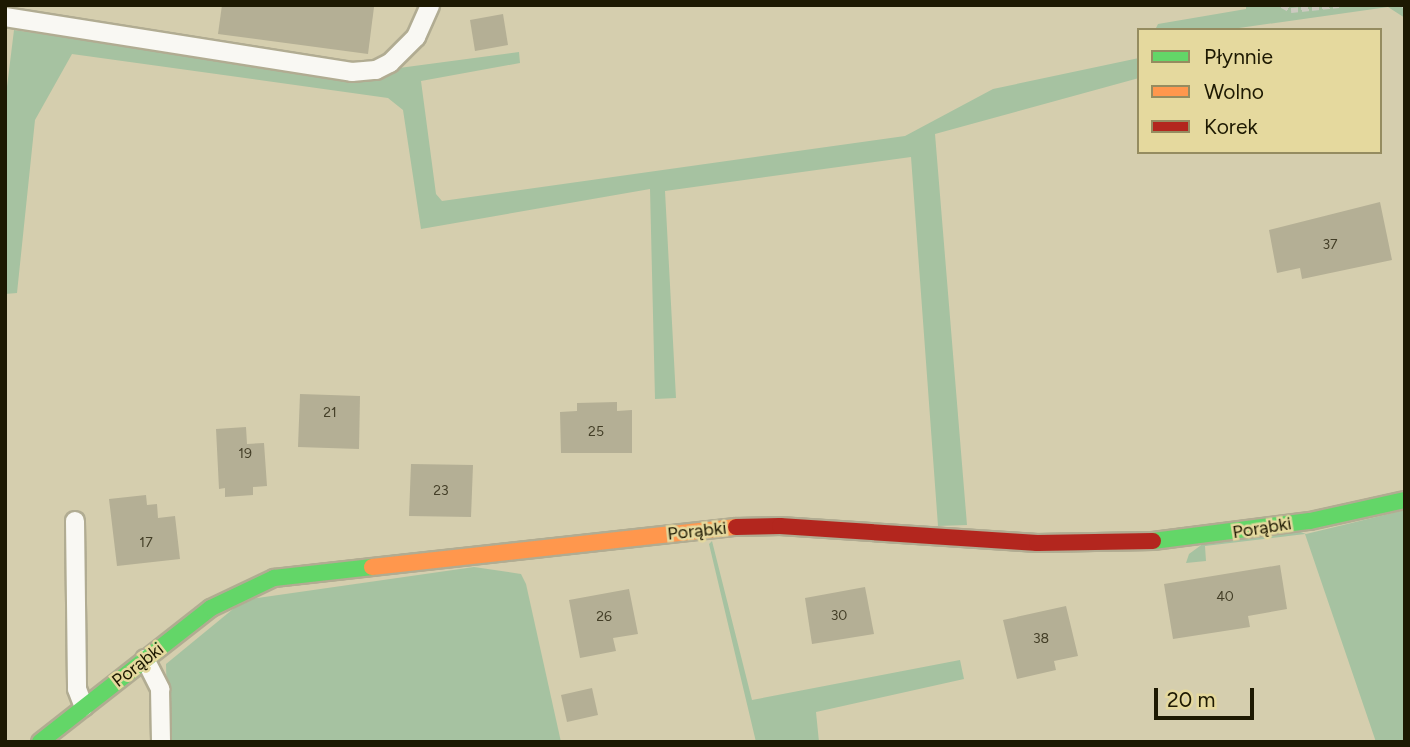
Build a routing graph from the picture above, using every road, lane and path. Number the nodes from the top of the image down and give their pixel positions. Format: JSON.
{"nodes":[{"id":1,"x":430,"y":5,"type":"edge"},
{"id":2,"x":1282,"y":5,"type":"edge"},
{"id":3,"x":1339,"y":5,"type":"edge"},
{"id":4,"x":5,"y":17,"type":"edge"},
{"id":5,"x":1405,"y":500,"type":"edge"},
{"id":6,"x":75,"y":521,"type":"dead end"},
{"id":7,"x":145,"y":659,"type":"junction"},
{"id":8,"x":84,"y":707,"type":"junction"},
{"id":9,"x":40,"y":742,"type":"edge"},
{"id":10,"x":161,"y":742,"type":"edge"}],
"edges":[{"from":1,"to":4,"type":"lane"},
{"from":2,"to":3,"type":"path"},
{"from":5,"to":7,"type":"street","name":"Porąbki"},
{"from":6,"to":8,"type":"lane"},
{"from":7,"to":8,"type":"street","name":"Porąbki"},
{"from":7,"to":10,"type":"lane"},
{"from":8,"to":9,"type":"street","name":"Porąbki"}]}
